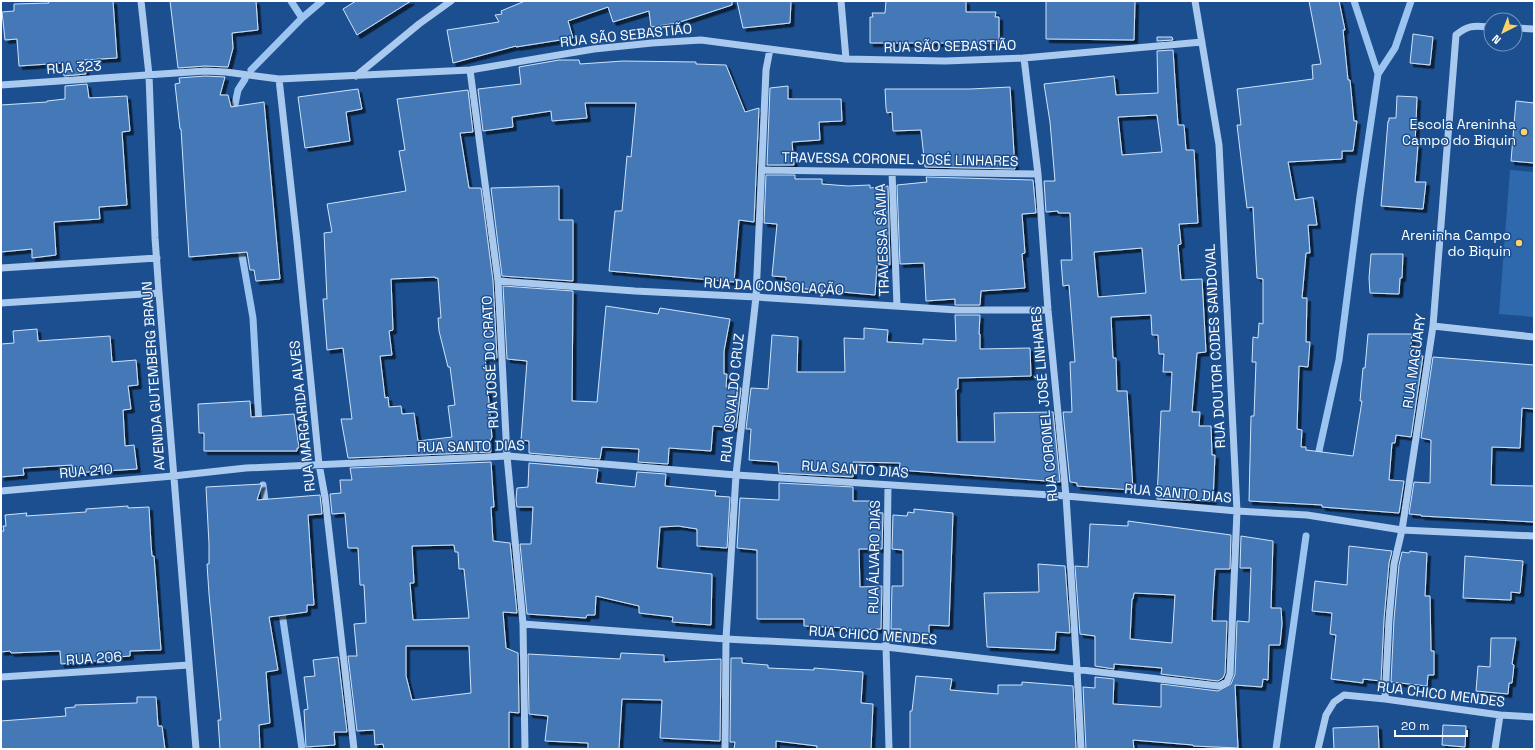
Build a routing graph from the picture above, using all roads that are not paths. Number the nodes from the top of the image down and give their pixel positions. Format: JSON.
{"nodes":[{"id":1,"x":141,"y":1,"type":"edge"},
{"id":2,"x":451,"y":1,"type":"edge"},
{"id":3,"x":841,"y":1,"type":"edge"},
{"id":4,"x":1195,"y":1,"type":"edge"},
{"id":5,"x":1483,"y":26,"type":"edge"},
{"id":6,"x":1523,"y":28,"type":"edge"},
{"id":7,"x":1534,"y":29,"type":"edge"},
{"id":8,"x":1202,"y":42,"type":"junction"},
{"id":9,"x":770,"y":49,"type":"junction"},
{"id":10,"x":1024,"y":58,"type":"junction"},
{"id":11,"x":846,"y":59,"type":"junction"},
{"id":12,"x":470,"y":70,"type":"junction"},
{"id":13,"x":149,"y":75,"type":"junction"},
{"id":14,"x":356,"y":76,"type":"junction"},
{"id":15,"x":279,"y":79,"type":"junction"},
{"id":16,"x":1,"y":85,"type":"edge"},
{"id":17,"x":762,"y":170,"type":"junction"},
{"id":18,"x":892,"y":172,"type":"junction"},
{"id":19,"x":1038,"y":174,"type":"junction"},
{"id":20,"x":157,"y":258,"type":"junction"},
{"id":21,"x":1,"y":268,"type":"edge"},
{"id":22,"x":498,"y":281,"type":"junction"},
{"id":23,"x":159,"y":293,"type":"junction"},
{"id":24,"x":756,"y":297,"type":"junction"},
{"id":25,"x":1,"y":303,"type":"edge"},
{"id":26,"x":897,"y":306,"type":"junction"},
{"id":27,"x":1048,"y":310,"type":"junction"},
{"id":28,"x":1433,"y":326,"type":"junction"},
{"id":29,"x":1534,"y":337,"type":"edge"},
{"id":30,"x":507,"y":456,"type":"junction"},
{"id":31,"x":319,"y":464,"type":"junction"},
{"id":32,"x":736,"y":475,"type":"junction"},
{"id":33,"x":173,"y":476,"type":"junction"},
{"id":34,"x":888,"y":484,"type":"junction"},
{"id":35,"x":1,"y":491,"type":"edge"},
{"id":36,"x":1066,"y":496,"type":"junction"},
{"id":37,"x":1237,"y":511,"type":"junction"},
{"id":38,"x":1402,"y":530,"type":"junction"},
{"id":39,"x":1534,"y":536,"type":"edge"},
{"id":40,"x":522,"y":624,"type":"junction"},
{"id":41,"x":726,"y":639,"type":"junction"},
{"id":42,"x":886,"y":647,"type":"junction"},
{"id":43,"x":189,"y":665,"type":"junction"},
{"id":44,"x":1077,"y":669,"type":"junction"},
{"id":45,"x":1,"y":677,"type":"edge"},
{"id":46,"x":1219,"y":686,"type":"joint"},
{"id":47,"x":1385,"y":700,"type":"junction"},
{"id":48,"x":1534,"y":712,"type":"edge"},
{"id":49,"x":1500,"y":715,"type":"junction"},
{"id":50,"x":1534,"y":717,"type":"edge"},
{"id":51,"x":196,"y":749,"type":"edge"},
{"id":52,"x":354,"y":749,"type":"edge"},
{"id":53,"x":525,"y":749,"type":"edge"},
{"id":54,"x":725,"y":749,"type":"edge"},
{"id":55,"x":889,"y":749,"type":"edge"},
{"id":56,"x":1081,"y":749,"type":"edge"},
{"id":57,"x":1318,"y":749,"type":"edge"},
{"id":58,"x":1496,"y":749,"type":"edge"}],
"edges":[{"from":1,"to":13,"type":"street","name":"AVENIDA GUTEMBERG BRAUN"},
{"from":2,"to":14,"type":"street"},
{"from":3,"to":11,"type":"street"},
{"from":4,"to":8,"type":"street","name":"RUA DOUTOR CODES SANDOVAL"},
{"from":5,"to":28,"type":"street","name":"RUA MAGUARY"},
{"from":6,"to":7,"type":"street"},
{"from":8,"to":10,"type":"street","name":"RUA SÃO SEBASTIÃO"},
{"from":8,"to":37,"type":"street","name":"RUA DOUTOR CODES SANDOVAL"},
{"from":9,"to":11,"type":"street","name":"RUA SÃO SEBASTIÃO"},
{"from":9,"to":12,"type":"street","name":"RUA SÃO SEBASTIÃO"},
{"from":9,"to":17,"type":"street","name":"RUA OSVALDO CRUZ"},
{"from":10,"to":11,"type":"street","name":"RUA SÃO SEBASTIÃO"},
{"from":10,"to":19,"type":"street","name":"RUA CORONEL JOSÉ LINHARES"},
{"from":12,"to":14,"type":"street","name":"RUA SÃO SEBASTIÃO"},
{"from":12,"to":22,"type":"street","name":"RUA JOSÉ DO CRATO"},
{"from":13,"to":15,"type":"street","name":"RUA SÃO SEBASTIÃO"},
{"from":13,"to":16,"type":"street","name":"RUA 323"},
{"from":13,"to":20,"type":"street","name":"AVENIDA GUTEMBERG BRAUN"},
{"from":14,"to":15,"type":"street","name":"RUA SÃO SEBASTIÃO"},
{"from":15,"to":31,"type":"street","name":"RUA MARGARIDA ALVES"},
{"from":17,"to":18,"type":"street","name":"TRAVESSA CORONEL JOSÉ LINHARES"},
{"from":17,"to":24,"type":"street","name":"RUA OSVALDO CRUZ"},
{"from":18,"to":19,"type":"street","name":"TRAVESSA CORONEL JOSÉ LINHARES"},
{"from":18,"to":26,"type":"street","name":"TRAVESSA SÂMIA"},
{"from":19,"to":27,"type":"street","name":"RUA CORONEL JOSÉ LINHARES"},
{"from":20,"to":21,"type":"street"},
{"from":20,"to":23,"type":"street","name":"AVENIDA GUTEMBERG BRAUN"},
{"from":22,"to":24,"type":"street","name":"RUA DA CONSOLAÇÃO"},
{"from":22,"to":30,"type":"street","name":"RUA JOSÉ DO CRATO"},
{"from":23,"to":25,"type":"street"},
{"from":23,"to":33,"type":"street","name":"AVENIDA GUTEMBERG BRAUN"},
{"from":24,"to":26,"type":"street","name":"RUA DA CONSOLAÇÃO"},
{"from":24,"to":32,"type":"street","name":"RUA OSVALDO CRUZ"},
{"from":26,"to":27,"type":"street","name":"RUA DA CONSOLAÇÃO"},
{"from":27,"to":36,"type":"street","name":"RUA CORONEL JOSÉ LINHARES"},
{"from":28,"to":29,"type":"street"},
{"from":28,"to":38,"type":"street","name":"RUA MAGUARY"},
{"from":30,"to":31,"type":"street","name":"RUA SANTO DIAS"},
{"from":30,"to":32,"type":"street","name":"RUA SANTO DIAS"},
{"from":30,"to":40,"type":"street","name":"RUA JOSÉ DO CRATO"},
{"from":31,"to":33,"type":"street","name":"RUA SANTO DIAS"},
{"from":31,"to":52,"type":"street","name":"RUA MARGARIDA ALVES"},
{"from":32,"to":34,"type":"street","name":"RUA SANTO DIAS"},
{"from":32,"to":41,"type":"street","name":"RUA OSVALDO CRUZ"},
{"from":33,"to":35,"type":"street","name":"RUA 210"},
{"from":33,"to":43,"type":"street","name":"AVENIDA GUTEMBERG BRAUN"},
{"from":34,"to":36,"type":"street","name":"RUA SANTO DIAS"},
{"from":34,"to":42,"type":"street","name":"RUA ÁLVARO DIAS"},
{"from":36,"to":37,"type":"street","name":"RUA SANTO DIAS"},
{"from":36,"to":44,"type":"street","name":"RUA CORONEL JOSÉ LINHARES"},
{"from":37,"to":38,"type":"street","name":"RUA SANTO DIAS"},
{"from":37,"to":46,"type":"street","name":"RUA DOUTOR CODES SANDOVAL"},
{"from":38,"to":39,"type":"street","name":"RUA SANTO DIAS"},
{"from":38,"to":47,"type":"street","name":"RUA MAGUARY"},
{"from":40,"to":41,"type":"street","name":"RUA CHICO MENDES"},
{"from":40,"to":53,"type":"street","name":"RUA JOSÉ DO CRATO"},
{"from":41,"to":42,"type":"street","name":"RUA CHICO MENDES"},
{"from":41,"to":54,"type":"street","name":"RUA OSVALDO CRUZ"},
{"from":42,"to":44,"type":"street","name":"RUA CHICO MENDES"},
{"from":42,"to":55,"type":"street","name":"RUA ÁLVARO DIAS"},
{"from":43,"to":45,"type":"street","name":"RUA 206"},
{"from":43,"to":51,"type":"street","name":"AVENIDA GUTEMBERG BRAUN"},
{"from":44,"to":46,"type":"street","name":"RUA CHICO MENDES"},
{"from":44,"to":56,"type":"street","name":"RUA CORONEL JOSÉ LINHARES"},
{"from":47,"to":49,"type":"street","name":"RUA CHICO MENDES"},
{"from":47,"to":57,"type":"street","name":"RUA CHICO MENDES"},
{"from":48,"to":50,"type":"street"},
{"from":49,"to":50,"type":"street","name":"RUA CHICO MENDES"},
{"from":49,"to":58,"type":"street"}]}
